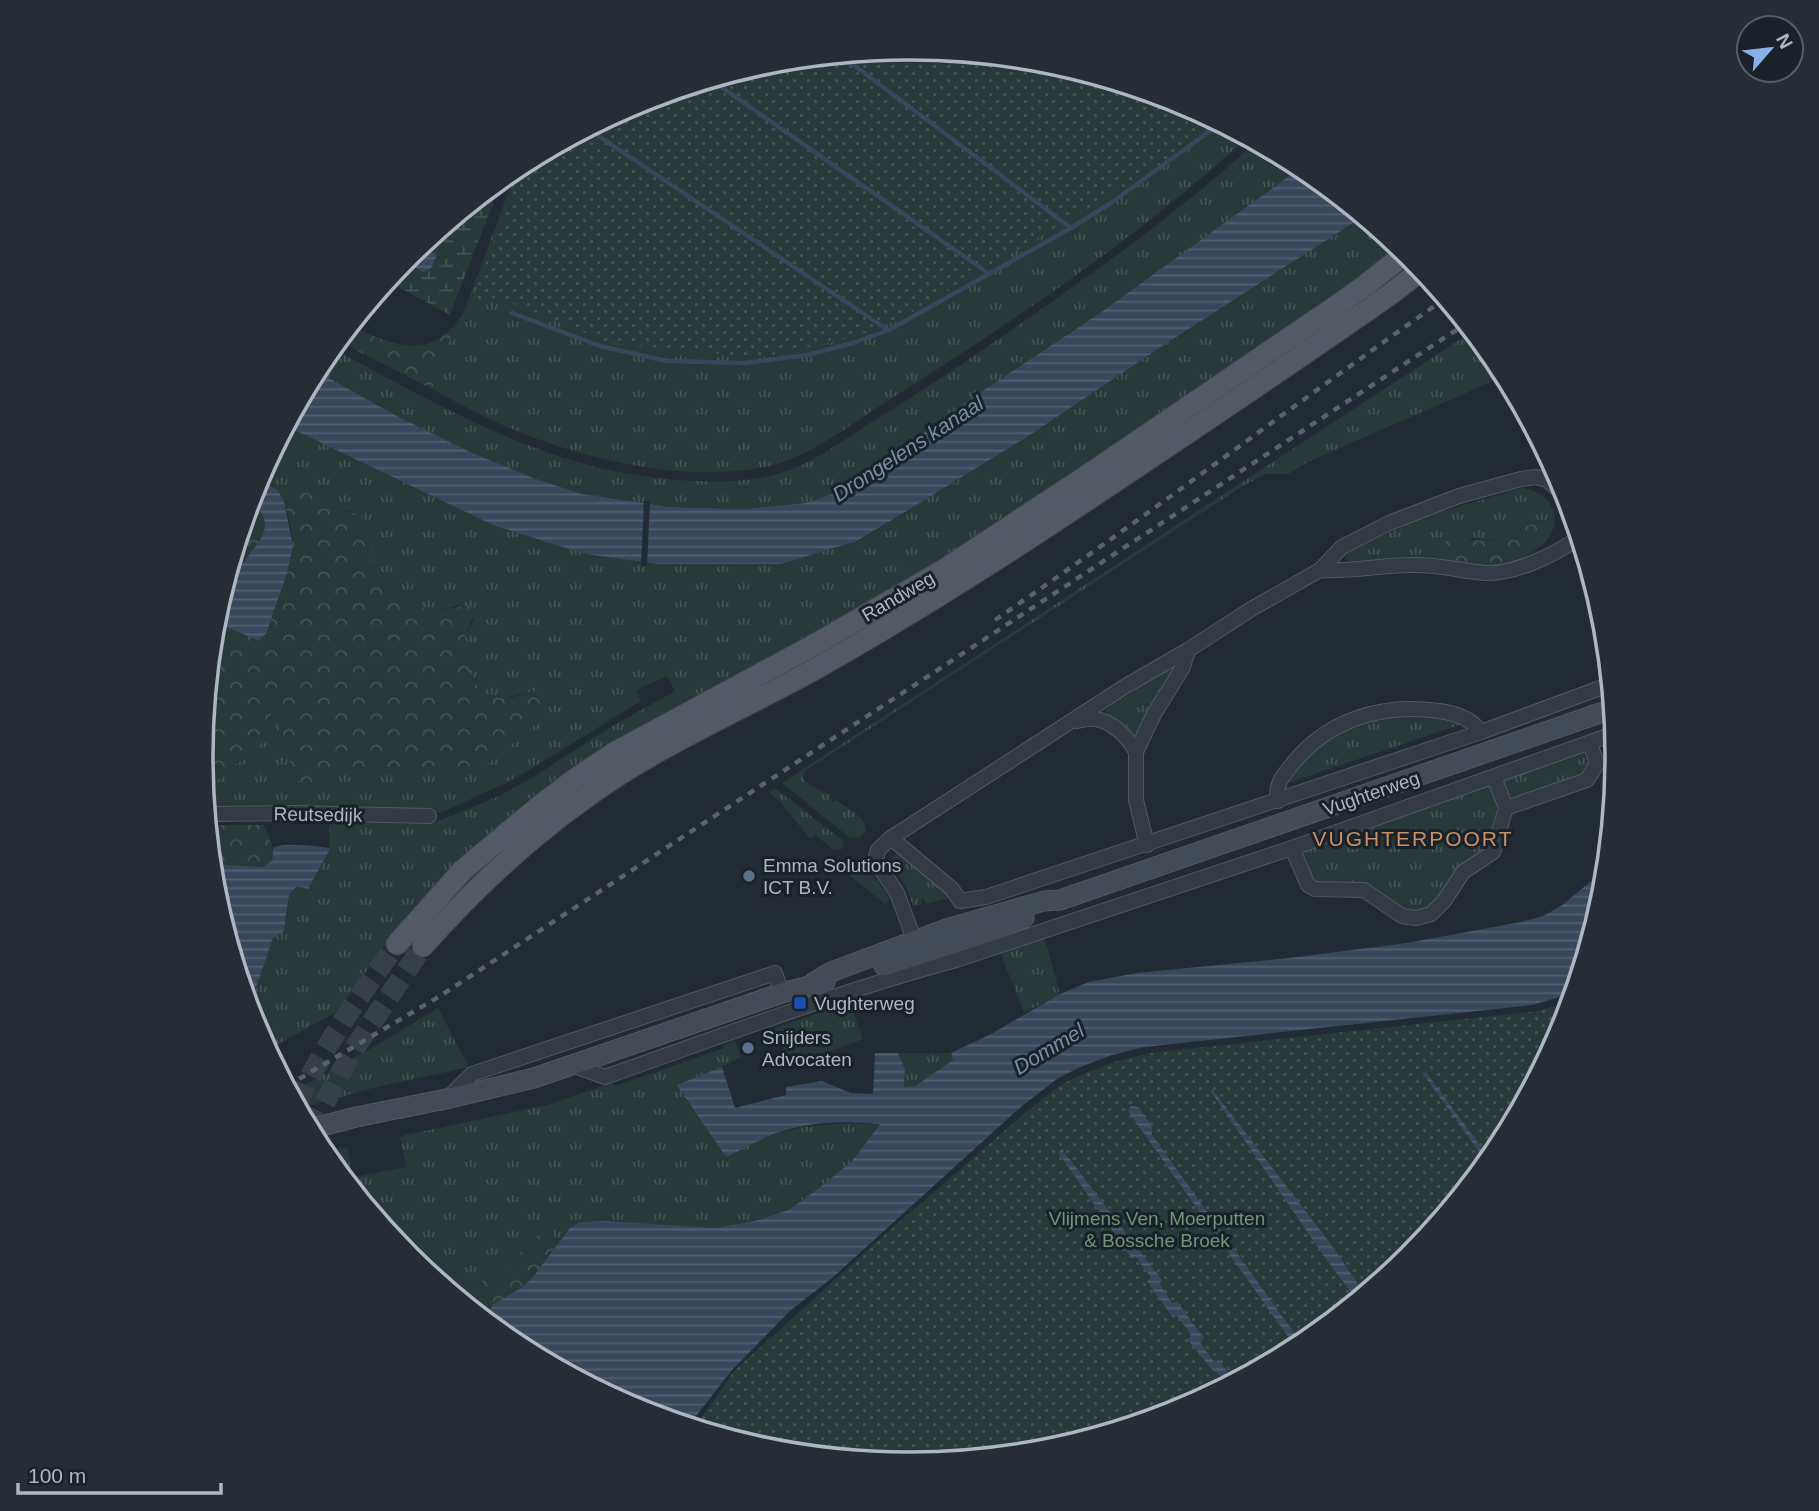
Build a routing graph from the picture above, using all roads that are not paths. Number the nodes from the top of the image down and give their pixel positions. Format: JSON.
{"nodes":[{"id":1,"x":1398,"y":259,"type":"edge"},
{"id":2,"x":1413,"y":276,"type":"edge"},
{"id":3,"x":1550,"y":483,"type":"edge"},
{"id":4,"x":1572,"y":541,"type":"edge"},
{"id":5,"x":1321,"y":570,"type":"junction"},
{"id":6,"x":1188,"y":650,"type":"junction"},
{"id":7,"x":1602,"y":687,"type":"edge"},
{"id":8,"x":1604,"y":711,"type":"edge"},
{"id":9,"x":1072,"y":722,"type":"junction"},
{"id":10,"x":1481,"y":732,"type":"junction"},
{"id":11,"x":1605,"y":737,"type":"edge"},
{"id":12,"x":1590,"y":743,"type":"junction"},
{"id":13,"x":1136,"y":752,"type":"junction"},
{"id":14,"x":1494,"y":778,"type":"junction"},
{"id":15,"x":1278,"y":801,"type":"junction"},
{"id":16,"x":1506,"y":808,"type":"junction"},
{"id":17,"x":216,"y":814,"type":"edge"},
{"id":18,"x":429,"y":816,"type":"dead end"},
{"id":19,"x":891,"y":838,"type":"junction"},
{"id":20,"x":1147,"y":845,"type":"junction"},
{"id":21,"x":1292,"y":848,"type":"junction"},
{"id":22,"x":397,"y":944,"type":"tunnel mouth"},
{"id":23,"x":424,"y":946,"type":"tunnel mouth"},
{"id":24,"x":920,"y":954,"type":"junction"},
{"id":25,"x":782,"y":993,"type":"junction"},
{"id":26,"x":572,"y":1065,"type":"junction"},
{"id":27,"x":446,"y":1099,"type":"junction"},
{"id":28,"x":321,"y":1126,"type":"edge"}],
"edges":[{"from":1,"to":22,"type":"main road","name":"Randweg"},
{"from":2,"to":23,"type":"main road","name":"Randweg"},
{"from":3,"to":5,"type":"street"},
{"from":4,"to":5,"type":"street"},
{"from":5,"to":6,"type":"street"},
{"from":6,"to":9,"type":"street"},
{"from":6,"to":13,"type":"street"},
{"from":7,"to":10,"type":"street","name":"Vughterweg"},
{"from":8,"to":24,"type":"main road","name":"Vughterweg"},
{"from":9,"to":13,"type":"street"},
{"from":9,"to":19,"type":"street"},
{"from":10,"to":15,"type":"street","name":"Vughterweg"},
{"from":10,"to":15,"type":"street"},
{"from":11,"to":12,"type":"street","name":"Vughterweg"},
{"from":12,"to":14,"type":"street","name":"Vughterweg"},
{"from":12,"to":16,"type":"street"},
{"from":13,"to":20,"type":"street"},
{"from":14,"to":16,"type":"street"},
{"from":14,"to":21,"type":"street","name":"Vughterweg"},
{"from":15,"to":20,"type":"street","name":"Vughterweg"},
{"from":16,"to":21,"type":"street"},
{"from":17,"to":18,"type":"street","name":"Reutsedijk"},
{"from":19,"to":20,"type":"street","name":"Vughterweg"},
{"from":19,"to":24,"type":"street"},
{"from":21,"to":24,"type":"street","name":"Vughterweg"},
{"from":24,"to":25,"type":"main road","name":"Vughterweg"},
{"from":24,"to":26,"type":"street"},
{"from":25,"to":26,"type":"main road","name":"Vughterweg"},
{"from":25,"to":27,"type":"street"},
{"from":26,"to":27,"type":"main road","name":"Vughterweg"},
{"from":27,"to":28,"type":"main road","name":"Vughterweg"}]}
